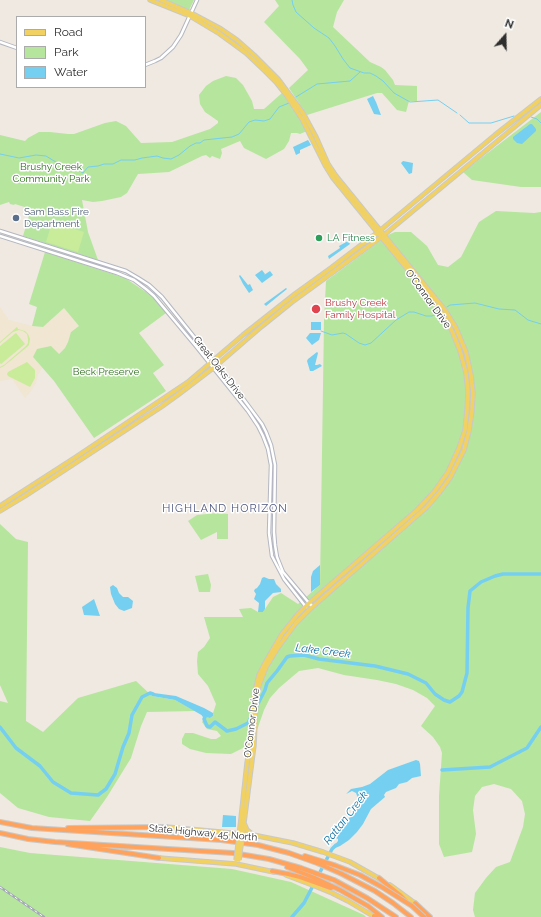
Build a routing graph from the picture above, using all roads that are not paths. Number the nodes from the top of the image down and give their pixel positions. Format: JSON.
{"nodes":[{"id":1,"x":150,"y":0,"type":"edge"},
{"id":2,"x":161,"y":0,"type":"edge"},
{"id":3,"x":197,"y":0,"type":"edge"},
{"id":4,"x":190,"y":14,"type":"junction"},
{"id":5,"x":0,"y":42,"type":"edge"},
{"id":6,"x":16,"y":48,"type":"edge"},
{"id":7,"x":146,"y":65,"type":"edge"},
{"id":8,"x":541,"y":99,"type":"edge"},
{"id":9,"x":541,"y":102,"type":"edge"},
{"id":10,"x":541,"y":105,"type":"edge"},
{"id":11,"x":528,"y":109,"type":"junction"},
{"id":12,"x":510,"y":130,"type":"junction"},
{"id":13,"x":500,"y":138,"type":"junction"},
{"id":14,"x":352,"y":199,"type":"junction"},
{"id":15,"x":0,"y":231,"type":"edge"},
{"id":16,"x":379,"y":231,"type":"junction"},
{"id":17,"x":0,"y":236,"type":"edge"},
{"id":18,"x":383,"y":236,"type":"junction"},
{"id":19,"x":309,"y":284,"type":"junction"},
{"id":20,"x":301,"y":290,"type":"junction"},
{"id":21,"x":306,"y":292,"type":"junction"},
{"id":22,"x":292,"y":302,"type":"junction"},
{"id":23,"x":212,"y":362,"type":"junction"},
{"id":24,"x":215,"y":366,"type":"junction"},
{"id":25,"x":236,"y":389,"type":"junction"},
{"id":26,"x":232,"y":392,"type":"junction"},
{"id":27,"x":171,"y":393,"type":"junction"},
{"id":28,"x":133,"y":419,"type":"junction"},
{"id":29,"x":137,"y":423,"type":"junction"},
{"id":30,"x":102,"y":445,"type":"junction"},
{"id":31,"x":0,"y":506,"type":"edge"},
{"id":32,"x":0,"y":511,"type":"edge"},
{"id":33,"x":307,"y":605,"type":"junction"},
{"id":34,"x":312,"y":606,"type":"junction"},
{"id":35,"x":309,"y":610,"type":"junction"},
{"id":36,"x":276,"y":648,"type":"junction"},
{"id":37,"x":254,"y":729,"type":"junction"},
{"id":38,"x":0,"y":822,"type":"edge"},
{"id":39,"x":244,"y":822,"type":"junction"},
{"id":40,"x":166,"y":827,"type":"joint"},
{"id":41,"x":53,"y":829,"type":"junction"},
{"id":42,"x":0,"y":833,"type":"edge"},
{"id":43,"x":253,"y":834,"type":"junction"},
{"id":44,"x":241,"y":835,"type":"junction"},
{"id":45,"x":55,"y":842,"type":"junction"},
{"id":46,"x":289,"y":853,"type":"junction"},
{"id":47,"x":159,"y":858,"type":"joint"},
{"id":48,"x":275,"y":861,"type":"junction"},
{"id":49,"x":237,"y":865,"type":"junction"},
{"id":50,"x":272,"y":871,"type":"junction"},
{"id":51,"x":379,"y":878,"type":"joint"},
{"id":52,"x":401,"y":894,"type":"junction"},
{"id":53,"x":356,"y":899,"type":"junction"},
{"id":54,"x":415,"y":903,"type":"joint"},
{"id":55,"x":375,"y":917,"type":"edge"},
{"id":56,"x":382,"y":917,"type":"edge"},
{"id":57,"x":396,"y":917,"type":"edge"},
{"id":58,"x":411,"y":917,"type":"edge"},
{"id":59,"x":423,"y":917,"type":"edge"},
{"id":60,"x":431,"y":917,"type":"edge"}],
"edges":[{"from":1,"to":4,"type":"main road","name":"O'Connor Drive"},
{"from":2,"to":4,"type":"main road","name":"O'Connor Drive"},
{"from":3,"to":4,"type":"street"},
{"from":4,"to":7,"type":"street"},
{"from":4,"to":14,"type":"main road","name":"O'Connor Drive"},
{"from":4,"to":14,"type":"main road","name":"O'Connor Drive"},
{"from":5,"to":6,"type":"street"},
{"from":8,"to":11,"type":"main road"},
{"from":9,"to":12,"type":"main road"},
{"from":10,"to":12,"type":"main road"},
{"from":11,"to":13,"type":"main road"},
{"from":11,"to":16,"type":"main road"},
{"from":12,"to":13,"type":"main road"},
{"from":13,"to":18,"type":"main road"},
{"from":14,"to":16,"type":"main road","name":"O'Connor Drive"},
{"from":14,"to":16,"type":"main road","name":"O'Connor Drive"},
{"from":15,"to":23,"type":"street","name":"Great Oaks Drive"},
{"from":16,"to":18,"type":"main road","name":"O'Connor Drive"},
{"from":16,"to":19,"type":"main road"},
{"from":17,"to":23,"type":"street","name":"Great Oaks Drive"},
{"from":18,"to":21,"type":"main road"},
{"from":18,"to":33,"type":"main road","name":"O'Connor Drive"},
{"from":18,"to":34,"type":"main road","name":"O'Connor Drive"},
{"from":19,"to":20,"type":"main road"},
{"from":19,"to":21,"type":"main road"},
{"from":20,"to":22,"type":"main road"},
{"from":20,"to":23,"type":"main road"},
{"from":21,"to":22,"type":"main road"},
{"from":22,"to":24,"type":"main road"},
{"from":23,"to":24,"type":"street","name":"Great Oaks Drive"},
{"from":23,"to":27,"type":"main road"},
{"from":24,"to":25,"type":"street","name":"Great Oaks Drive"},
{"from":24,"to":26,"type":"street","name":"Great Oaks Drive"},
{"from":24,"to":29,"type":"main road"},
{"from":25,"to":26,"type":"street"},
{"from":25,"to":33,"type":"street","name":"Great Oaks Drive"},
{"from":26,"to":33,"type":"street","name":"Great Oaks Drive"},
{"from":27,"to":28,"type":"main road"},
{"from":27,"to":29,"type":"main road"},
{"from":28,"to":30,"type":"main road"},
{"from":28,"to":31,"type":"main road"},
{"from":29,"to":30,"type":"main road"},
{"from":30,"to":32,"type":"main road"},
{"from":33,"to":34,"type":"street","name":"Great Oaks Drive"},
{"from":33,"to":35,"type":"street","name":"Great Oaks Drive"},
{"from":33,"to":36,"type":"main road","name":"O'Connor Drive"},
{"from":34,"to":35,"type":"main road","name":"O'Connor Drive"},
{"from":35,"to":36,"type":"main road","name":"O'Connor Drive"},
{"from":36,"to":37,"type":"main road","name":"O'Connor Drive"},
{"from":37,"to":39,"type":"main road","name":"O'Connor Drive"},
{"from":37,"to":44,"type":"main road","name":"O'Connor Drive"},
{"from":38,"to":41,"type":"highway","name":"State Highway 45 North"},
{"from":39,"to":43,"type":"main road"},
{"from":39,"to":44,"type":"main road","name":"O'Connor Drive"},
{"from":40,"to":41,"type":"highway"},
{"from":40,"to":44,"type":"main road"},
{"from":41,"to":46,"type":"highway","name":"State Highway 45 North"},
{"from":42,"to":45,"type":"highway","name":"State Highway 45 North"},
{"from":43,"to":44,"type":"main road"},
{"from":43,"to":51,"type":"main road"},
{"from":44,"to":49,"type":"main road","name":"O'Connor Drive","bridge":true},
{"from":45,"to":47,"type":"highway"},
{"from":45,"to":48,"type":"highway","name":"State Highway 45 North"},
{"from":46,"to":58,"type":"highway","name":"State Highway 45 North"},
{"from":46,"to":59,"type":"highway","bridge":true},
{"from":47,"to":49,"type":"main road"},
{"from":48,"to":53,"type":"highway"},
{"from":48,"to":57,"type":"highway","name":"State Highway 45 North"},
{"from":49,"to":50,"type":"main road"},
{"from":50,"to":53,"type":"highway"},
{"from":50,"to":55,"type":"main road"},
{"from":51,"to":52,"type":"highway"},
{"from":52,"to":54,"type":"main road"},
{"from":52,"to":59,"type":"highway"},
{"from":53,"to":56,"type":"highway"},
{"from":54,"to":60,"type":"highway"}]}
